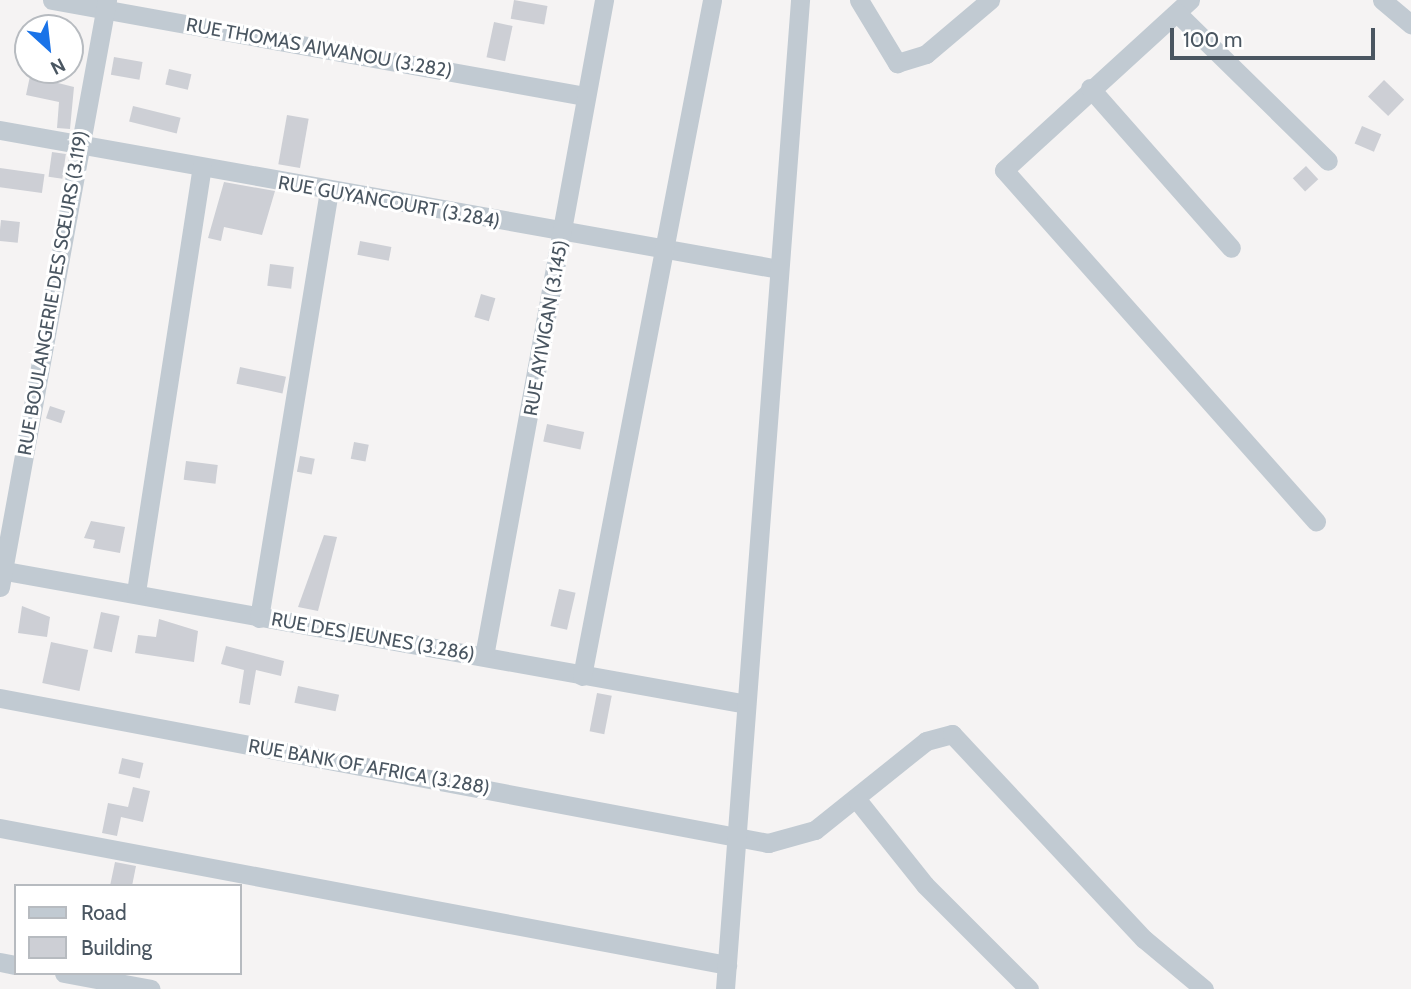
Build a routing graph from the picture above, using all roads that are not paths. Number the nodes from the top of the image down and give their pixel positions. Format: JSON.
{"nodes":[{"id":1,"x":52,"y":0,"type":"edge"},
{"id":2,"x":604,"y":0,"type":"edge"},
{"id":3,"x":712,"y":0,"type":"edge"},
{"id":4,"x":800,"y":0,"type":"edge"},
{"id":5,"x":859,"y":0,"type":"edge"},
{"id":6,"x":990,"y":0,"type":"edge"},
{"id":7,"x":1382,"y":0,"type":"edge"},
{"id":8,"x":106,"y":5,"type":"edge"},
{"id":9,"x":1183,"y":7,"type":"edge"},
{"id":10,"x":1411,"y":24,"type":"edge"},
{"id":11,"x":1090,"y":88,"type":"junction"},
{"id":12,"x":585,"y":96,"type":"junction"},
{"id":13,"x":0,"y":130,"type":"edge"},
{"id":14,"x":80,"y":145,"type":"junction"},
{"id":15,"x":1328,"y":160,"type":"dead end"},
{"id":16,"x":202,"y":167,"type":"junction"},
{"id":17,"x":329,"y":191,"type":"junction"},
{"id":18,"x":563,"y":234,"type":"junction"},
{"id":19,"x":1231,"y":248,"type":"dead end"},
{"id":20,"x":664,"y":250,"type":"junction"},
{"id":21,"x":779,"y":269,"type":"junction"},
{"id":22,"x":1316,"y":521,"type":"dead end"},
{"id":23,"x":1,"y":576,"type":"edge"},
{"id":24,"x":136,"y":592,"type":"junction"},
{"id":25,"x":259,"y":618,"type":"junction"},
{"id":26,"x":484,"y":656,"type":"junction"},
{"id":27,"x":582,"y":676,"type":"junction"},
{"id":28,"x":0,"y":698,"type":"edge"},
{"id":29,"x":746,"y":704,"type":"junction"},
{"id":30,"x":858,"y":801,"type":"junction"},
{"id":31,"x":0,"y":828,"type":"edge"},
{"id":32,"x":738,"y":833,"type":"junction"},
{"id":33,"x":727,"y":965,"type":"junction"},
{"id":34,"x":75,"y":975,"type":"edge"},
{"id":35,"x":151,"y":989,"type":"edge"},
{"id":36,"x":725,"y":989,"type":"edge"},
{"id":37,"x":1029,"y":989,"type":"edge"},
{"id":38,"x":1204,"y":989,"type":"edge"}],
"edges":[{"from":1,"to":8,"type":"street","name":"RUE THOMAS AIWANOU (3.282)"},
{"from":2,"to":12,"type":"street","name":"RUE AYIVIGAN (3.145)"},
{"from":3,"to":20,"type":"street"},
{"from":4,"to":21,"type":"street"},
{"from":5,"to":6,"type":"street"},
{"from":7,"to":10,"type":"street"},
{"from":8,"to":12,"type":"street","name":"RUE THOMAS AIWANOU (3.282)"},
{"from":8,"to":14,"type":"street","name":"RUE BOULANGERIE DES SŒURS (3.119)"},
{"from":9,"to":11,"type":"street"},
{"from":9,"to":15,"type":"street"},
{"from":11,"to":19,"type":"street"},
{"from":11,"to":22,"type":"street"},
{"from":12,"to":18,"type":"street","name":"RUE AYIVIGAN (3.145)"},
{"from":13,"to":14,"type":"street","name":"RUE GUYANCOURT (3.284)"},
{"from":14,"to":16,"type":"street","name":"RUE GUYANCOURT (3.284)"},
{"from":14,"to":23,"type":"street","name":"RUE BOULANGERIE DES SŒURS (3.119)"},
{"from":16,"to":17,"type":"street","name":"RUE GUYANCOURT (3.284)"},
{"from":16,"to":24,"type":"street"},
{"from":17,"to":18,"type":"street","name":"RUE GUYANCOURT (3.284)"},
{"from":17,"to":25,"type":"street"},
{"from":18,"to":20,"type":"street","name":"RUE GUYANCOURT (3.284)"},
{"from":18,"to":26,"type":"street","name":"RUE AYIVIGAN (3.145)"},
{"from":20,"to":21,"type":"street","name":"RUE GUYANCOURT (3.284)"},
{"from":20,"to":27,"type":"street"},
{"from":21,"to":29,"type":"street"},
{"from":23,"to":24,"type":"street","name":"RUE DES JEUNES (3.286)"},
{"from":24,"to":25,"type":"street","name":"RUE DES JEUNES (3.286)"},
{"from":25,"to":26,"type":"street","name":"RUE DES JEUNES (3.286)"},
{"from":26,"to":27,"type":"street","name":"RUE DES JEUNES (3.286)"},
{"from":27,"to":29,"type":"street","name":"RUE DES JEUNES (3.286)"},
{"from":28,"to":32,"type":"street","name":"RUE BANK OF AFRICA (3.288)"},
{"from":29,"to":32,"type":"street"},
{"from":30,"to":32,"type":"street","name":"RUE BANK OF AFRICA (3.288)"},
{"from":30,"to":37,"type":"street"},
{"from":30,"to":38,"type":"street","name":"RUE BANK OF AFRICA (3.288)"},
{"from":31,"to":33,"type":"street"},
{"from":32,"to":33,"type":"street"},
{"from":33,"to":36,"type":"street"},
{"from":34,"to":35,"type":"street"}]}
